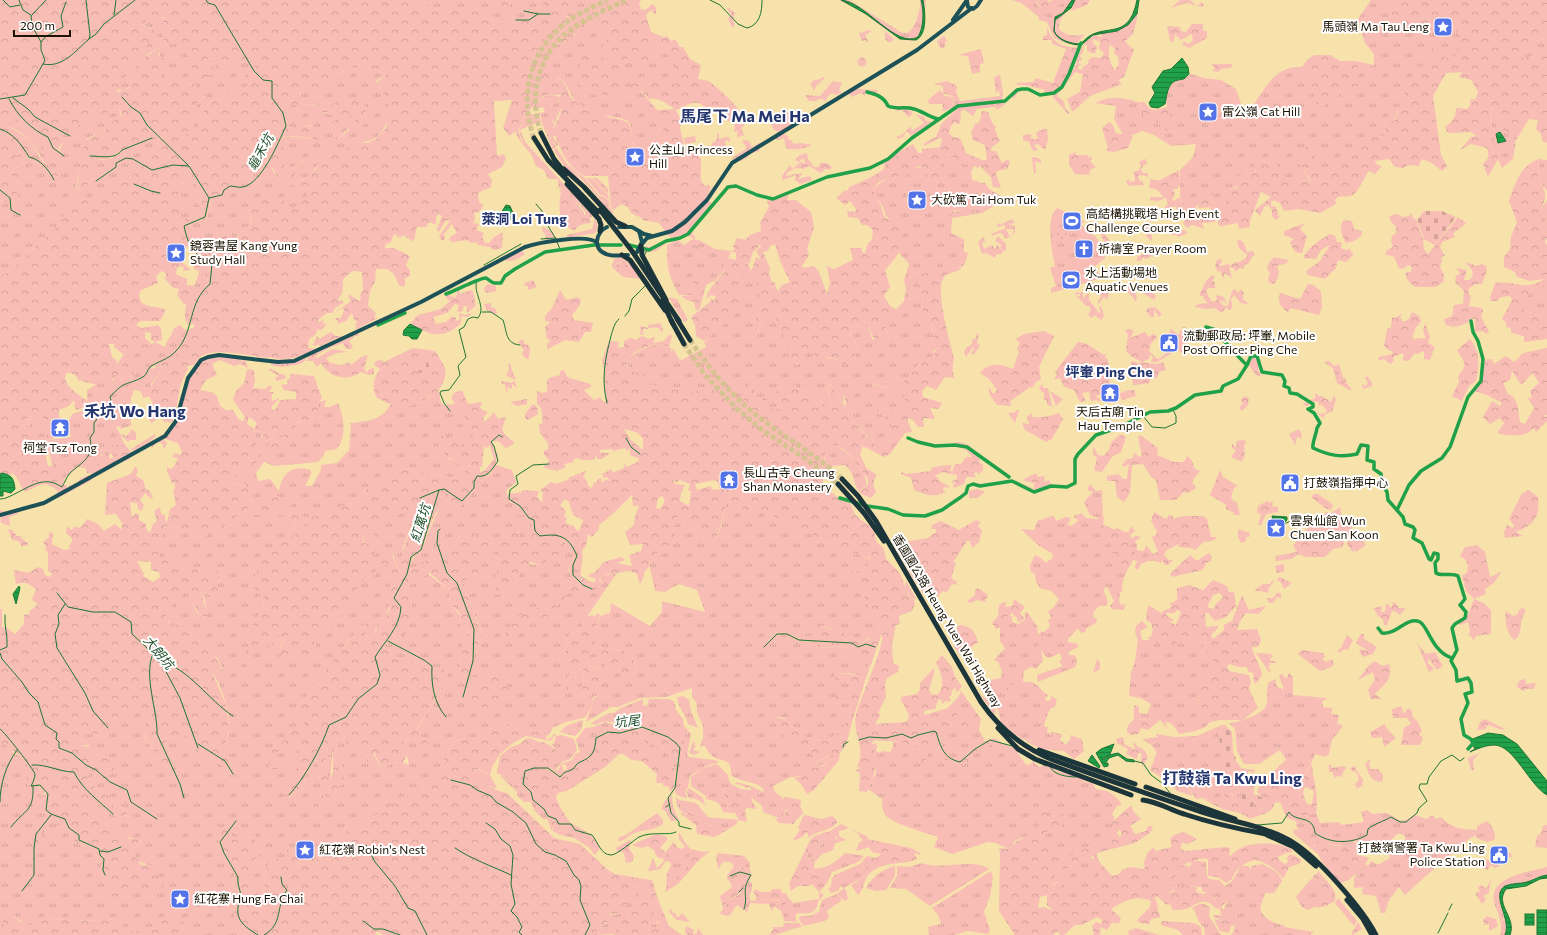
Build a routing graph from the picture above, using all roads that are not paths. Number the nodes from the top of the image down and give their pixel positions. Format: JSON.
{"nodes":[{"id":1,"x":967,"y":0,"type":"edge"},
{"id":2,"x":979,"y":1,"type":"edge"},
{"id":3,"x":972,"y":8,"type":"junction"},
{"id":4,"x":948,"y":26,"type":"junction"},
{"id":5,"x":541,"y":133,"type":"tunnel mouth"},
{"id":6,"x":534,"y":138,"type":"tunnel mouth"},
{"id":7,"x":554,"y":160,"type":"junction"},
{"id":8,"x":556,"y":169,"type":"junction"},
{"id":9,"x":599,"y":211,"type":"junction"},
{"id":10,"x":625,"y":226,"type":"junction"},
{"id":11,"x":607,"y":227,"type":"dead end"},
{"id":12,"x":619,"y":227,"type":"dead end"},
{"id":13,"x":638,"y":231,"type":"junction"},
{"id":14,"x":600,"y":232,"type":"junction"},
{"id":15,"x":654,"y":236,"type":"junction"},
{"id":16,"x":579,"y":239,"type":"junction"},
{"id":17,"x":596,"y":241,"type":"junction"},
{"id":18,"x":641,"y":247,"type":"junction"},
{"id":19,"x":622,"y":255,"type":"junction"},
{"id":20,"x":628,"y":255,"type":"dead end"},
{"id":21,"x":679,"y":321,"type":"junction"},
{"id":22,"x":673,"y":324,"type":"junction"},
{"id":23,"x":690,"y":340,"type":"tunnel mouth"},
{"id":24,"x":684,"y":344,"type":"tunnel mouth"},
{"id":25,"x":842,"y":479,"type":"tunnel mouth"},
{"id":26,"x":838,"y":484,"type":"tunnel mouth"},
{"id":27,"x":0,"y":515,"type":"edge"},
{"id":28,"x":898,"y":562,"type":"junction"},
{"id":29,"x":1013,"y":740,"type":"junction"},
{"id":30,"x":1135,"y":784,"type":"dead end"},
{"id":31,"x":1146,"y":787,"type":"dead end"},
{"id":32,"x":1131,"y":795,"type":"dead end"},
{"id":33,"x":1143,"y":800,"type":"dead end"},
{"id":34,"x":1264,"y":832,"type":"junction"},
{"id":35,"x":1372,"y":935,"type":"edge"},
{"id":36,"x":1376,"y":935,"type":"edge"}],
"edges":[{"from":1,"to":3,"type":"main road"},
{"from":1,"to":4,"type":"main road"},
{"from":2,"to":3,"type":"main road"},
{"from":3,"to":4,"type":"main road"},
{"from":4,"to":15,"type":"main road"},
{"from":5,"to":7,"type":"highway"},
{"from":6,"to":8,"type":"highway"},
{"from":7,"to":9,"type":"highway"},
{"from":7,"to":10,"type":"highway"},
{"from":8,"to":9,"type":"highway"},
{"from":8,"to":14,"type":"highway"},
{"from":9,"to":21,"type":"highway","bridge":true},
{"from":9,"to":22,"type":"highway","bridge":true},
{"from":10,"to":12,"type":"main road"},
{"from":10,"to":13,"type":"main road"},
{"from":11,"to":14,"type":"main road"},
{"from":13,"to":15,"type":"main road"},
{"from":13,"to":18,"type":"main road"},
{"from":14,"to":16,"type":"main road"},
{"from":14,"to":17,"type":"main road"},
{"from":15,"to":18,"type":"main road"},
{"from":16,"to":17,"type":"main road"},
{"from":16,"to":27,"type":"main road"},
{"from":17,"to":19,"type":"main road"},
{"from":18,"to":21,"type":"highway","bridge":true},
{"from":19,"to":20,"type":"main road"},
{"from":19,"to":22,"type":"highway","bridge":true},
{"from":21,"to":23,"type":"highway"},
{"from":22,"to":24,"type":"highway"},
{"from":25,"to":28,"type":"highway","name":"香園圍公路 Heung Yuen Wai Highway"},
{"from":26,"to":28,"type":"highway","name":"香園圍公路 Heung Yuen Wai Highway"},
{"from":28,"to":29,"type":"highway","name":"香園圍公路 Heung Yuen Wai Highway"},
{"from":29,"to":30,"type":"highway"},
{"from":29,"to":32,"type":"highway"},
{"from":29,"to":34,"type":"highway"},
{"from":31,"to":34,"type":"highway"},
{"from":33,"to":34,"type":"highway"},
{"from":34,"to":35,"type":"highway"},
{"from":34,"to":36,"type":"highway"}]}
